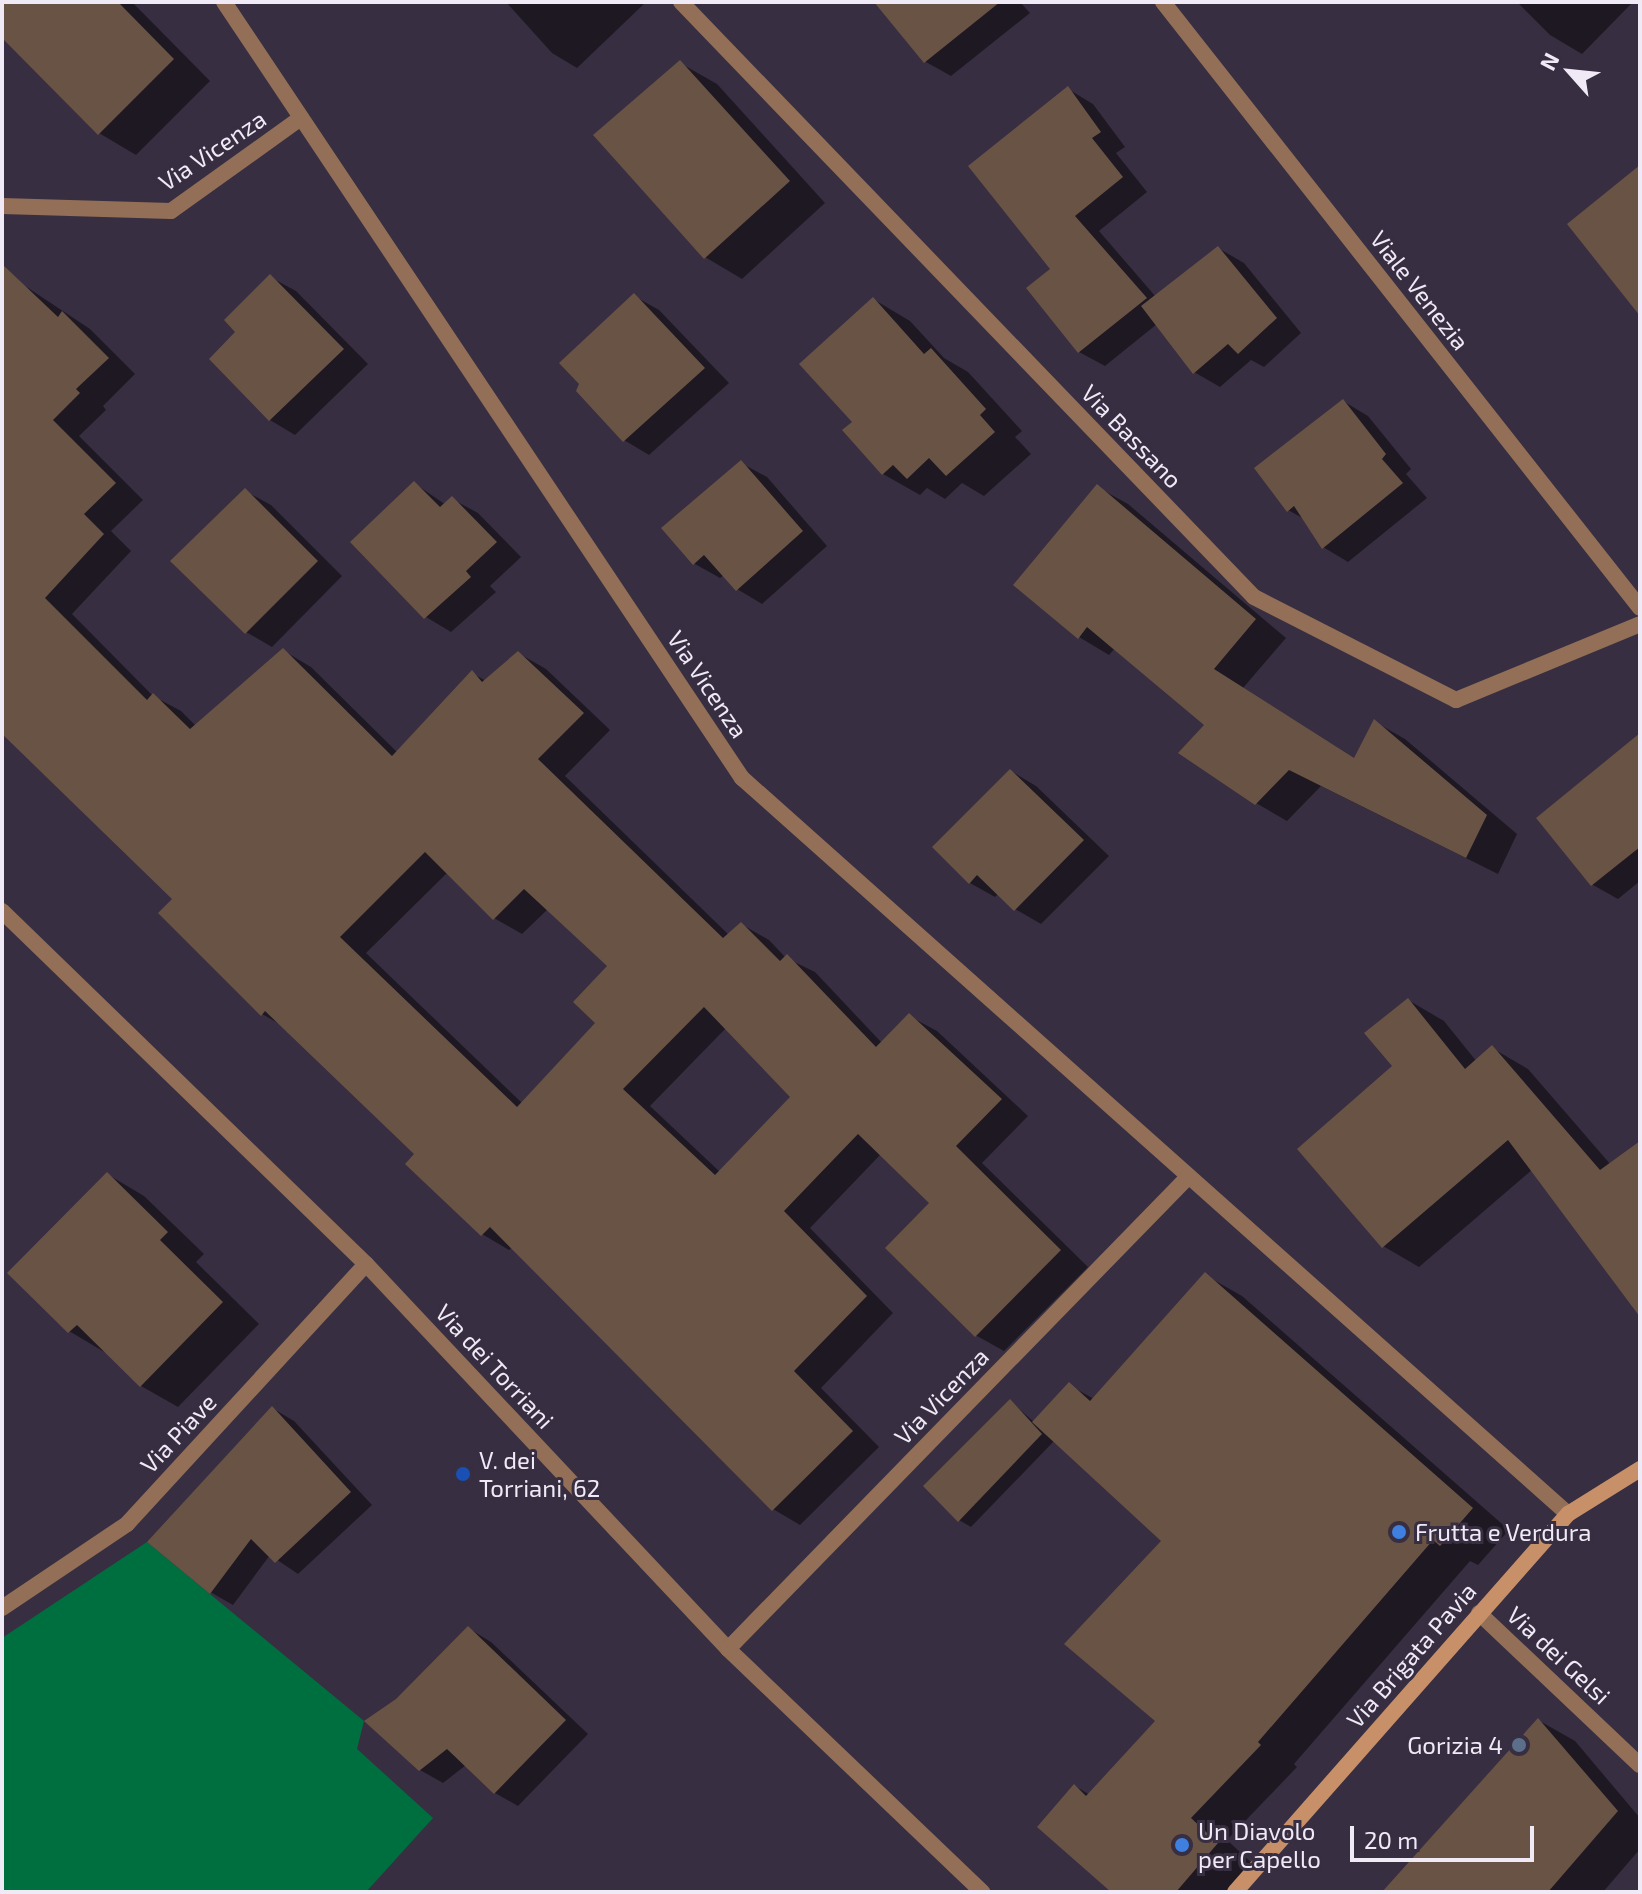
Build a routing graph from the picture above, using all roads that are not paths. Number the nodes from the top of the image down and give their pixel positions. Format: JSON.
{"nodes":[{"id":1,"x":224,"y":2,"type":"edge"},
{"id":2,"x":681,"y":2,"type":"edge"},
{"id":3,"x":1163,"y":2,"type":"edge"},
{"id":4,"x":301,"y":118,"type":"junction"},
{"id":5,"x":2,"y":206,"type":"edge"},
{"id":6,"x":1640,"y":608,"type":"edge"},
{"id":7,"x":1640,"y":624,"type":"edge"},
{"id":8,"x":2,"y":911,"type":"edge"},
{"id":9,"x":1189,"y":1176,"type":"junction"},
{"id":10,"x":366,"y":1264,"type":"junction"},
{"id":11,"x":1640,"y":1469,"type":"edge"},
{"id":12,"x":1568,"y":1514,"type":"junction"},
{"id":13,"x":2,"y":1608,"type":"edge"},
{"id":14,"x":1479,"y":1613,"type":"junction"},
{"id":15,"x":728,"y":1649,"type":"junction"},
{"id":16,"x":1640,"y":1765,"type":"edge"},
{"id":17,"x":982,"y":1892,"type":"edge"},
{"id":18,"x":1235,"y":1892,"type":"edge"}],
"edges":[{"from":1,"to":4,"type":"street","name":"Via Vicenza"},
{"from":2,"to":7,"type":"street","name":"Via Bassano"},
{"from":3,"to":6,"type":"street","name":"Viale Venezia"},
{"from":4,"to":5,"type":"street","name":"Via Vicenza"},
{"from":4,"to":9,"type":"street","name":"Via Vicenza"},
{"from":8,"to":10,"type":"street","name":"Via dei Torriani"},
{"from":9,"to":12,"type":"street","name":"Via Vicenza"},
{"from":9,"to":15,"type":"street","name":"Via Vicenza"},
{"from":10,"to":13,"type":"street","name":"Via Piave"},
{"from":10,"to":15,"type":"street","name":"Via dei Torriani"},
{"from":11,"to":12,"type":"street","name":"Via Brigata Pavia"},
{"from":12,"to":14,"type":"street","name":"Via Brigata Pavia"},
{"from":14,"to":16,"type":"street","name":"Via dei Gelsi"},
{"from":14,"to":18,"type":"street","name":"Via Brigata Pavia"},
{"from":15,"to":17,"type":"street","name":"Via dei Torriani"}]}
